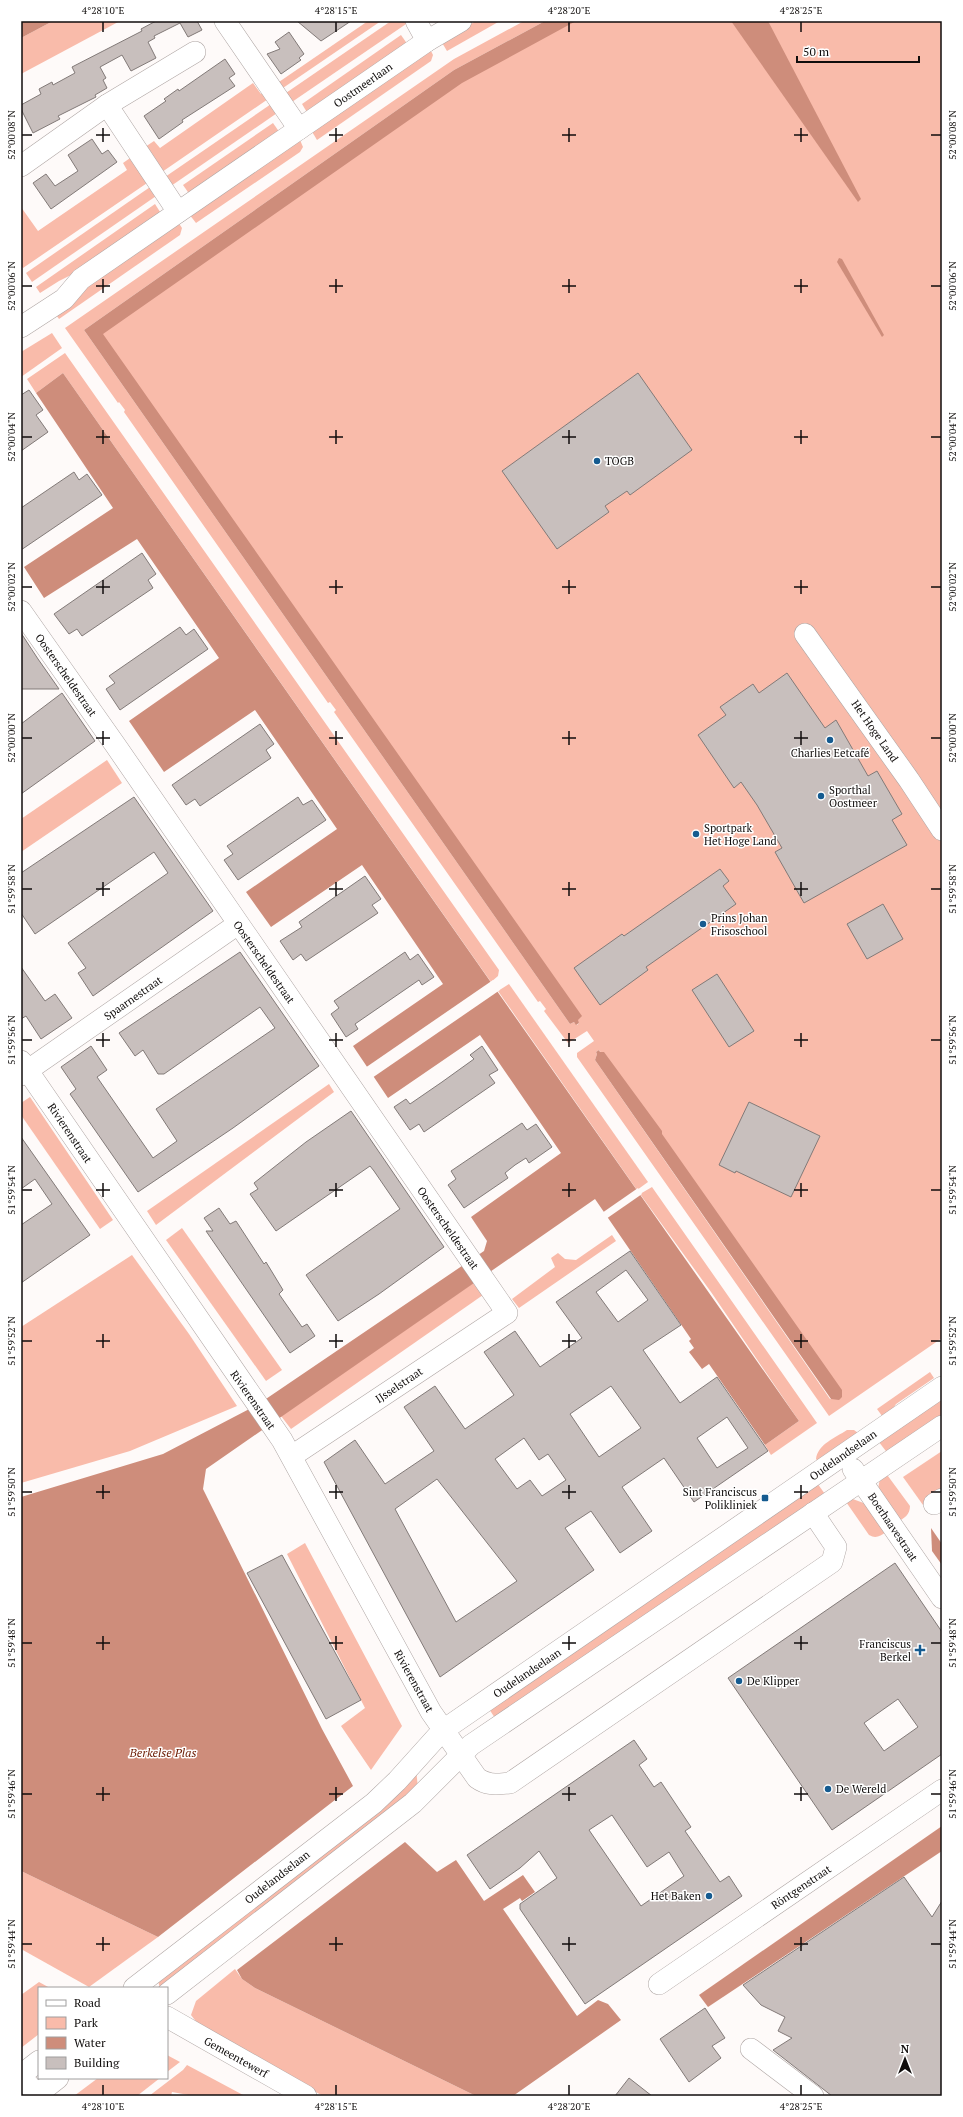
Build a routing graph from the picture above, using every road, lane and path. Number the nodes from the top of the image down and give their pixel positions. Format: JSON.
{"nodes":[{"id":1,"x":225,"y":21,"type":"edge"},
{"id":2,"x":416,"y":21,"type":"edge"},
{"id":3,"x":461,"y":21,"type":"edge"},
{"id":4,"x":427,"y":40,"type":"junction"},
{"id":5,"x":195,"y":52,"type":"dead end"},
{"id":6,"x":107,"y":105,"type":"junction"},
{"id":7,"x":299,"y":129,"type":"junction"},
{"id":8,"x":21,"y":166,"type":"edge"},
{"id":9,"x":178,"y":212,"type":"junction"},
{"id":10,"x":82,"y":279,"type":"junction"},
{"id":11,"x":21,"y":312,"type":"edge"},
{"id":12,"x":21,"y":327,"type":"edge"},
{"id":13,"x":21,"y":611,"type":"edge"},
{"id":14,"x":805,"y":634,"type":"dead end"},
{"id":15,"x":942,"y":830,"type":"edge"},
{"id":16,"x":238,"y":924,"type":"junction"},
{"id":17,"x":23,"y":1069,"type":"edge"},
{"id":18,"x":507,"y":1313,"type":"joint"},
{"id":19,"x":942,"y":1387,"type":"edge"},
{"id":20,"x":942,"y":1426,"type":"edge"},
{"id":21,"x":844,"y":1455,"type":"junction"},
{"id":22,"x":292,"y":1456,"type":"junction"},
{"id":23,"x":860,"y":1480,"type":"junction"},
{"id":24,"x":813,"y":1513,"type":"junction"},
{"id":25,"x":942,"y":1598,"type":"edge"},
{"id":26,"x":442,"y":1731,"type":"junction"},
{"id":27,"x":460,"y":1754,"type":"junction"},
{"id":28,"x":942,"y":1790,"type":"edge"},
{"id":29,"x":659,"y":1984,"type":"dead end"},
{"id":30,"x":135,"y":1987,"type":"edge"},
{"id":31,"x":168,"y":1993,"type":"edge"},
{"id":32,"x":168,"y":2018,"type":"edge"},
{"id":33,"x":751,"y":2049,"type":"dead end"},
{"id":34,"x":38,"y":2062,"type":"edge"},
{"id":35,"x":21,"y":2076,"type":"edge"},
{"id":36,"x":57,"y":2079,"type":"edge"},
{"id":37,"x":36,"y":2095,"type":"edge"},
{"id":38,"x":306,"y":2096,"type":"edge"},
{"id":39,"x":813,"y":2096,"type":"edge"}],
"edges":[{"from":1,"to":7,"type":"street"},
{"from":2,"to":4,"type":"street"},
{"from":3,"to":4,"type":"street","name":"Oostmeerlaan"},
{"from":4,"to":7,"type":"street","name":"Oostmeerlaan"},
{"from":5,"to":6,"type":"street"},
{"from":6,"to":8,"type":"street"},
{"from":6,"to":9,"type":"street"},
{"from":7,"to":9,"type":"street","name":"Oostmeerlaan"},
{"from":9,"to":10,"type":"street","name":"Oostmeerlaan"},
{"from":10,"to":11,"type":"street","name":"Oostmeerlaan"},
{"from":10,"to":12,"type":"street","name":"Oostmeerlaan"},
{"from":13,"to":16,"type":"street","name":"Oosterscheldestraat"},
{"from":14,"to":15,"type":"street","name":"Het Hoge Land"},
{"from":16,"to":17,"type":"street","name":"Spaarnestraat"},
{"from":16,"to":18,"type":"street","name":"Oosterscheldestraat"},
{"from":17,"to":22,"type":"street","name":"Rivierenstraat"},
{"from":18,"to":22,"type":"street","name":"IJsselstraat"},
{"from":19,"to":21,"type":"street","name":"Oudelandselaan"},
{"from":20,"to":23,"type":"street"},
{"from":21,"to":23,"type":"street","name":"Boerhaavestraat"},
{"from":21,"to":26,"type":"street","name":"Oudelandselaan"},
{"from":22,"to":26,"type":"street","name":"Rivierenstraat"},
{"from":23,"to":24,"type":"street"},
{"from":23,"to":25,"type":"street","name":"Boerhaavestraat"},
{"from":24,"to":27,"type":"street"},
{"from":24,"to":27,"type":"street"},
{"from":26,"to":27,"type":"street","name":"Rivierenstraat"},
{"from":26,"to":30,"type":"street","name":"Oudelandselaan"},
{"from":27,"to":31,"type":"street"},
{"from":28,"to":29,"type":"street","name":"Röntgenstraat"},
{"from":32,"to":38,"type":"street","name":"Gemeentewerf"},
{"from":33,"to":39,"type":"street"},
{"from":34,"to":35,"type":"street"},
{"from":35,"to":37,"type":"street"},
{"from":36,"to":37,"type":"street"}]}
